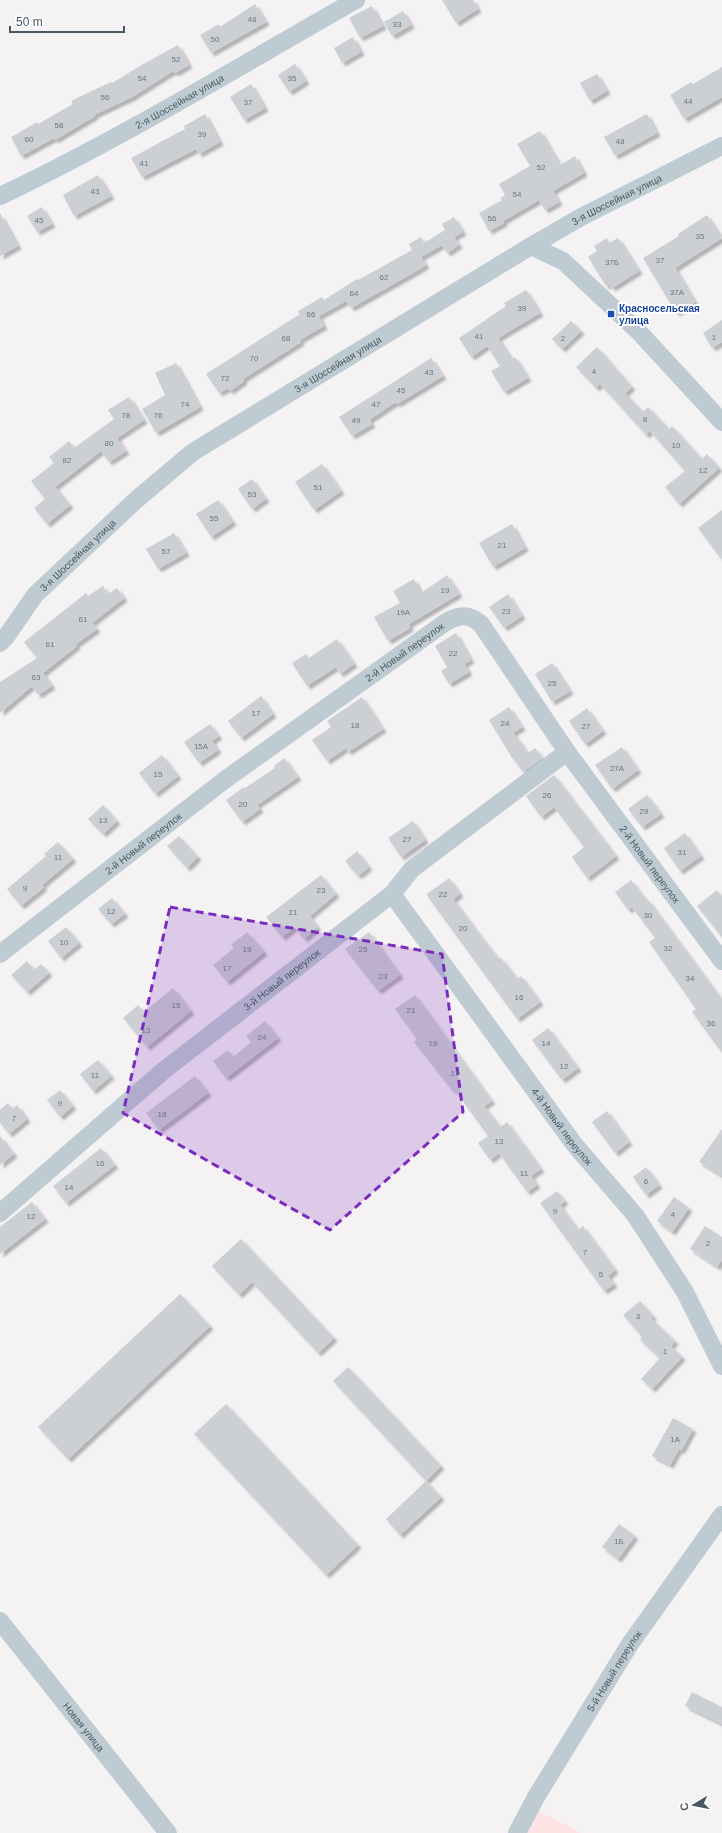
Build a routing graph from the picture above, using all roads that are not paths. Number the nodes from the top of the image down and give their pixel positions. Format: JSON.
{"nodes":[{"id":1,"x":356,"y":0,"type":"edge"},
{"id":2,"x":722,"y":146,"type":"edge"},
{"id":3,"x":0,"y":196,"type":"edge"},
{"id":4,"x":531,"y":246,"type":"junction"},
{"id":5,"x":718,"y":410,"type":"edge"},
{"id":6,"x":2,"y":637,"type":"edge"},
{"id":7,"x":567,"y":752,"type":"junction"},
{"id":8,"x":392,"y":894,"type":"junction"},
{"id":9,"x":0,"y":954,"type":"edge"},
{"id":10,"x":722,"y":961,"type":"edge"},
{"id":11,"x":0,"y":1212,"type":"edge"},
{"id":12,"x":722,"y":1366,"type":"edge"},
{"id":13,"x":722,"y":1515,"type":"edge"},
{"id":14,"x":1,"y":1624,"type":"edge"},
{"id":15,"x":168,"y":1833,"type":"edge"},
{"id":16,"x":517,"y":1833,"type":"edge"}],
"edges":[{"from":1,"to":3,"type":"street","name":"2-я Шоссейная улица"},
{"from":2,"to":4,"type":"street","name":"3-я Шоссейная улица"},
{"from":4,"to":5,"type":"street"},
{"from":4,"to":6,"type":"street","name":"3-я Шоссейная улица"},
{"from":7,"to":8,"type":"street","name":"3-й Новый переулок"},
{"from":7,"to":9,"type":"street","name":"2-й Новый переулок"},
{"from":7,"to":10,"type":"street","name":"2-й Новый переулок"},
{"from":8,"to":11,"type":"street","name":"3-й Новый переулок"},
{"from":8,"to":12,"type":"street","name":"4-й Новый переулок"},
{"from":13,"to":16,"type":"street","name":"5-й Новый переулок"},
{"from":14,"to":15,"type":"street","name":"Новая улица"}]}
